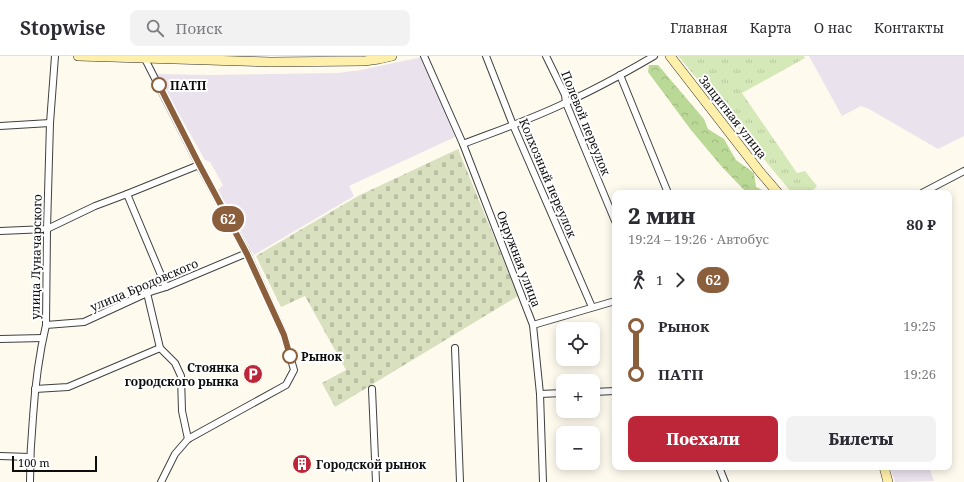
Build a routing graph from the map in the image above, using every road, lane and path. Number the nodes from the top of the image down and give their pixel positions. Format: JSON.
{"nodes":[{"id":1,"x":55,"y":56,"type":"edge"},
{"id":2,"x":78,"y":56,"type":"edge"},
{"id":3,"x":392,"y":56,"type":"edge"},
{"id":4,"x":424,"y":56,"type":"edge"},
{"id":5,"x":486,"y":56,"type":"edge"},
{"id":6,"x":546,"y":56,"type":"edge"},
{"id":7,"x":654,"y":56,"type":"edge"},
{"id":8,"x":670,"y":56,"type":"edge"},
{"id":9,"x":145,"y":59,"type":"junction"},
{"id":10,"x":620,"y":75,"type":"junction"},
{"id":11,"x":566,"y":103,"type":"junction"},
{"id":12,"x":50,"y":123,"type":"junction"},
{"id":13,"x":513,"y":125,"type":"junction"},
{"id":14,"x":0,"y":126,"type":"edge"},
{"id":15,"x":463,"y":144,"type":"junction"},
{"id":16,"x":199,"y":164,"type":"junction"},
{"id":17,"x":964,"y":171,"type":"edge"},
{"id":18,"x":667,"y":190,"type":"edge"},
{"id":19,"x":775,"y":190,"type":"edge"},
{"id":20,"x":928,"y":190,"type":"edge"},
{"id":21,"x":127,"y":194,"type":"junction"},
{"id":22,"x":612,"y":213,"type":"edge"},
{"id":23,"x":47,"y":229,"type":"junction"},
{"id":24,"x":0,"y":230,"type":"edge"},
{"id":25,"x":247,"y":254,"type":"junction"},
{"id":26,"x":166,"y":287,"type":"junction"},
{"id":27,"x":147,"y":293,"type":"junction"},
{"id":28,"x":612,"y":302,"type":"edge"},
{"id":29,"x":592,"y":308,"type":"junction"},
{"id":30,"x":46,"y":325,"type":"junction"},
{"id":31,"x":533,"y":325,"type":"junction"},
{"id":32,"x":43,"y":338,"type":"junction"},
{"id":33,"x":0,"y":340,"type":"edge"},
{"id":34,"x":160,"y":348,"type":"junction"},
{"id":35,"x":455,"y":348,"type":"dead end"},
{"id":36,"x":35,"y":389,"type":"junction"},
{"id":37,"x":372,"y":389,"type":"dead end"},
{"id":38,"x":612,"y":391,"type":"edge"},
{"id":39,"x":600,"y":392,"type":"edge"},
{"id":40,"x":556,"y":393,"type":"edge"},
{"id":41,"x":540,"y":394,"type":"junction"},
{"id":42,"x":188,"y":439,"type":"junction"},
{"id":43,"x":0,"y":456,"type":"edge"},
{"id":44,"x":30,"y":457,"type":"junction"},
{"id":45,"x":720,"y":470,"type":"edge"},
{"id":46,"x":885,"y":470,"type":"edge"},
{"id":47,"x":30,"y":482,"type":"edge"},
{"id":48,"x":161,"y":482,"type":"edge"},
{"id":49,"x":376,"y":482,"type":"edge"},
{"id":50,"x":460,"y":482,"type":"edge"},
{"id":51,"x":542,"y":482,"type":"edge"},
{"id":52,"x":725,"y":482,"type":"edge"},
{"id":53,"x":888,"y":482,"type":"edge"}],
"edges":[{"from":1,"to":12,"type":"street","name":"улица Луначарского"},
{"from":2,"to":9,"type":"street"},
{"from":3,"to":9,"type":"street"},
{"from":4,"to":15,"type":"street","name":"Окружная улица"},
{"from":5,"to":13,"type":"street","name":"Колхозный переулок"},
{"from":6,"to":11,"type":"street","name":"Полевой переулок"},
{"from":7,"to":10,"type":"street"},
{"from":8,"to":19,"type":"street","name":"Защитная улица"},
{"from":9,"to":16,"type":"street"},
{"from":10,"to":11,"type":"street"},
{"from":10,"to":18,"type":"street"},
{"from":11,"to":13,"type":"street"},
{"from":11,"to":22,"type":"street","name":"Полевой переулок"},
{"from":12,"to":14,"type":"street"},
{"from":12,"to":23,"type":"street","name":"улица Луначарского"},
{"from":13,"to":15,"type":"street"},
{"from":13,"to":29,"type":"street","name":"Колхозный переулок"},
{"from":15,"to":31,"type":"street","name":"Окружная улица"},
{"from":16,"to":21,"type":"street"},
{"from":16,"to":25,"type":"street"},
{"from":17,"to":20,"type":"street"},
{"from":21,"to":23,"type":"street"},
{"from":21,"to":26,"type":"street"},
{"from":23,"to":24,"type":"street"},
{"from":23,"to":30,"type":"street","name":"улица Луначарского"},
{"from":25,"to":26,"type":"street","name":"улица Бродовского"},
{"from":25,"to":42,"type":"street"},
{"from":26,"to":27,"type":"street","name":"улица Бродовского"},
{"from":27,"to":30,"type":"street","name":"улица Бродовского"},
{"from":27,"to":34,"type":"street"},
{"from":28,"to":29,"type":"street"},
{"from":29,"to":31,"type":"street"},
{"from":30,"to":32,"type":"street","name":"улица Луначарского"},
{"from":31,"to":41,"type":"street","name":"Окружная улица"},
{"from":32,"to":33,"type":"street"},
{"from":32,"to":36,"type":"street","name":"улица Луначарского"},
{"from":34,"to":36,"type":"street"},
{"from":34,"to":42,"type":"street"},
{"from":35,"to":50,"type":"street"},
{"from":36,"to":44,"type":"street","name":"улица Луначарского"},
{"from":37,"to":49,"type":"street"},
{"from":38,"to":39,"type":"street"},
{"from":40,"to":41,"type":"street"},
{"from":41,"to":51,"type":"street","name":"Окружная улица"},
{"from":42,"to":48,"type":"street"},
{"from":43,"to":44,"type":"street"},
{"from":44,"to":47,"type":"street","name":"улица Луначарского"},
{"from":45,"to":52,"type":"street"},
{"from":46,"to":53,"type":"street"}]}
